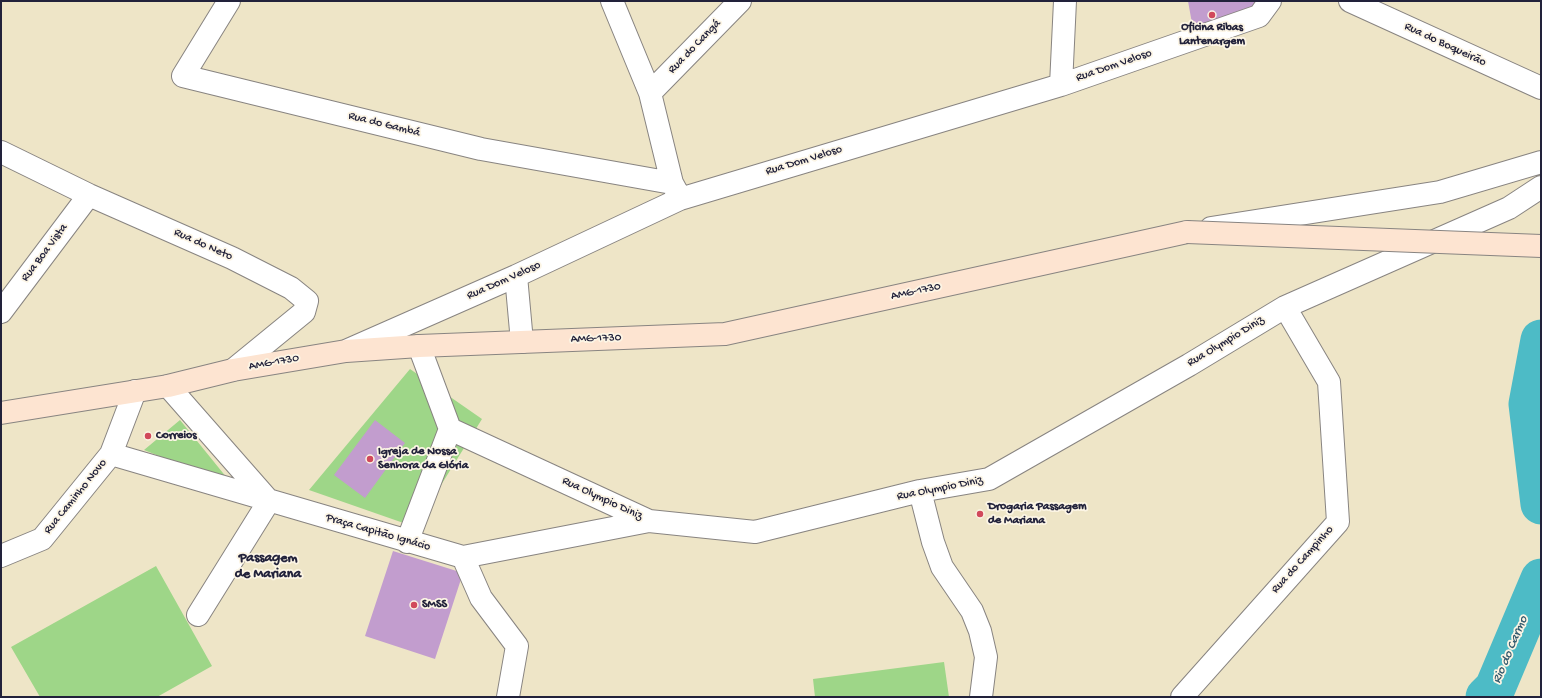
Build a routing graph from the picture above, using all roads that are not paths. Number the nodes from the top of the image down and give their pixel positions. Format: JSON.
{"nodes":[{"id":1,"x":229,"y":1,"type":"edge"},
{"id":2,"x":612,"y":1,"type":"edge"},
{"id":3,"x":740,"y":1,"type":"edge"},
{"id":4,"x":1065,"y":1,"type":"edge"},
{"id":5,"x":1270,"y":1,"type":"edge"},
{"id":6,"x":1350,"y":1,"type":"edge"},
{"id":7,"x":1061,"y":85,"type":"junction"},
{"id":8,"x":1541,"y":88,"type":"edge"},
{"id":9,"x":650,"y":93,"type":"junction"},
{"id":10,"x":1,"y":152,"type":"edge"},
{"id":11,"x":1541,"y":162,"type":"edge"},
{"id":12,"x":1541,"y":187,"type":"edge"},
{"id":13,"x":676,"y":191,"type":"junction"},
{"id":14,"x":89,"y":195,"type":"junction"},
{"id":15,"x":1187,"y":232,"type":"junction"},
{"id":16,"x":1541,"y":246,"type":"edge"},
{"id":17,"x":516,"y":276,"type":"junction"},
{"id":18,"x":1285,"y":307,"type":"junction"},
{"id":19,"x":1,"y":312,"type":"edge"},
{"id":20,"x":522,"y":342,"type":"junction"},
{"id":21,"x":418,"y":346,"type":"junction"},
{"id":22,"x":346,"y":351,"type":"junction"},
{"id":23,"x":233,"y":370,"type":"junction"},
{"id":24,"x":168,"y":386,"type":"junction"},
{"id":25,"x":135,"y":391,"type":"junction"},
{"id":26,"x":1,"y":413,"type":"edge"},
{"id":27,"x":450,"y":429,"type":"junction"},
{"id":28,"x":111,"y":454,"type":"junction"},
{"id":29,"x":920,"y":491,"type":"junction"},
{"id":30,"x":269,"y":501,"type":"junction"},
{"id":31,"x":649,"y":520,"type":"junction"},
{"id":32,"x":407,"y":542,"type":"junction"},
{"id":33,"x":1,"y":556,"type":"edge"},
{"id":34,"x":462,"y":557,"type":"junction"},
{"id":35,"x":198,"y":615,"type":"dead end"},
{"id":36,"x":508,"y":697,"type":"edge"},
{"id":37,"x":981,"y":697,"type":"edge"},
{"id":38,"x":1182,"y":697,"type":"edge"}],
"edges":[{"from":1,"to":13,"type":"street","name":"Rua do Gambá"},
{"from":2,"to":9,"type":"street"},
{"from":3,"to":9,"type":"street","name":"Rua do Cangá"},
{"from":4,"to":7,"type":"street"},
{"from":5,"to":7,"type":"street","name":"Rua Dom Veloso"},
{"from":6,"to":8,"type":"street","name":"Rua do Boqueirão"},
{"from":7,"to":13,"type":"street","name":"Rua Dom Veloso"},
{"from":9,"to":13,"type":"street"},
{"from":10,"to":14,"type":"street","name":"Rua do Neto"},
{"from":11,"to":15,"type":"street"},
{"from":12,"to":18,"type":"street","name":"Rua Olympio Diniz"},
{"from":13,"to":17,"type":"street","name":"Rua Dom Veloso"},
{"from":14,"to":19,"type":"street","name":"Rua Boa Vista"},
{"from":14,"to":23,"type":"street","name":"Rua do Neto"},
{"from":15,"to":16,"type":"main road","name":"AMG-1730","bridge":true},
{"from":15,"to":20,"type":"main road","name":"AMG-1730"},
{"from":17,"to":20,"type":"street"},
{"from":17,"to":22,"type":"street","name":"Rua Dom Veloso"},
{"from":18,"to":29,"type":"street","name":"Rua Olympio Diniz"},
{"from":18,"to":38,"type":"street","name":"Rua do Campinho"},
{"from":20,"to":21,"type":"main road","name":"AMG-1730"},
{"from":21,"to":22,"type":"main road","name":"AMG-1730"},
{"from":21,"to":27,"type":"street"},
{"from":22,"to":23,"type":"main road","name":"AMG-1730"},
{"from":23,"to":24,"type":"main road","name":"AMG-1730"},
{"from":24,"to":25,"type":"main road","name":"AMG-1730"},
{"from":24,"to":30,"type":"street"},
{"from":25,"to":26,"type":"main road","name":"AMG-1730"},
{"from":25,"to":28,"type":"street","name":"Rua Caminho Novo"},
{"from":27,"to":31,"type":"street","name":"Rua Olympio Diniz"},
{"from":27,"to":32,"type":"street"},
{"from":28,"to":30,"type":"street","name":"Praça Capitão Ignácio"},
{"from":28,"to":33,"type":"street","name":"Rua Caminho Novo"},
{"from":29,"to":31,"type":"street","name":"Rua Olympio Diniz"},
{"from":29,"to":37,"type":"street"},
{"from":30,"to":32,"type":"street","name":"Praça Capitão Ignácio"},
{"from":30,"to":35,"type":"street"},
{"from":31,"to":34,"type":"street","name":"Praça Capitão Ignácio"},
{"from":32,"to":34,"type":"street","name":"Praça Capitão Ignácio"},
{"from":34,"to":36,"type":"street"}]}
